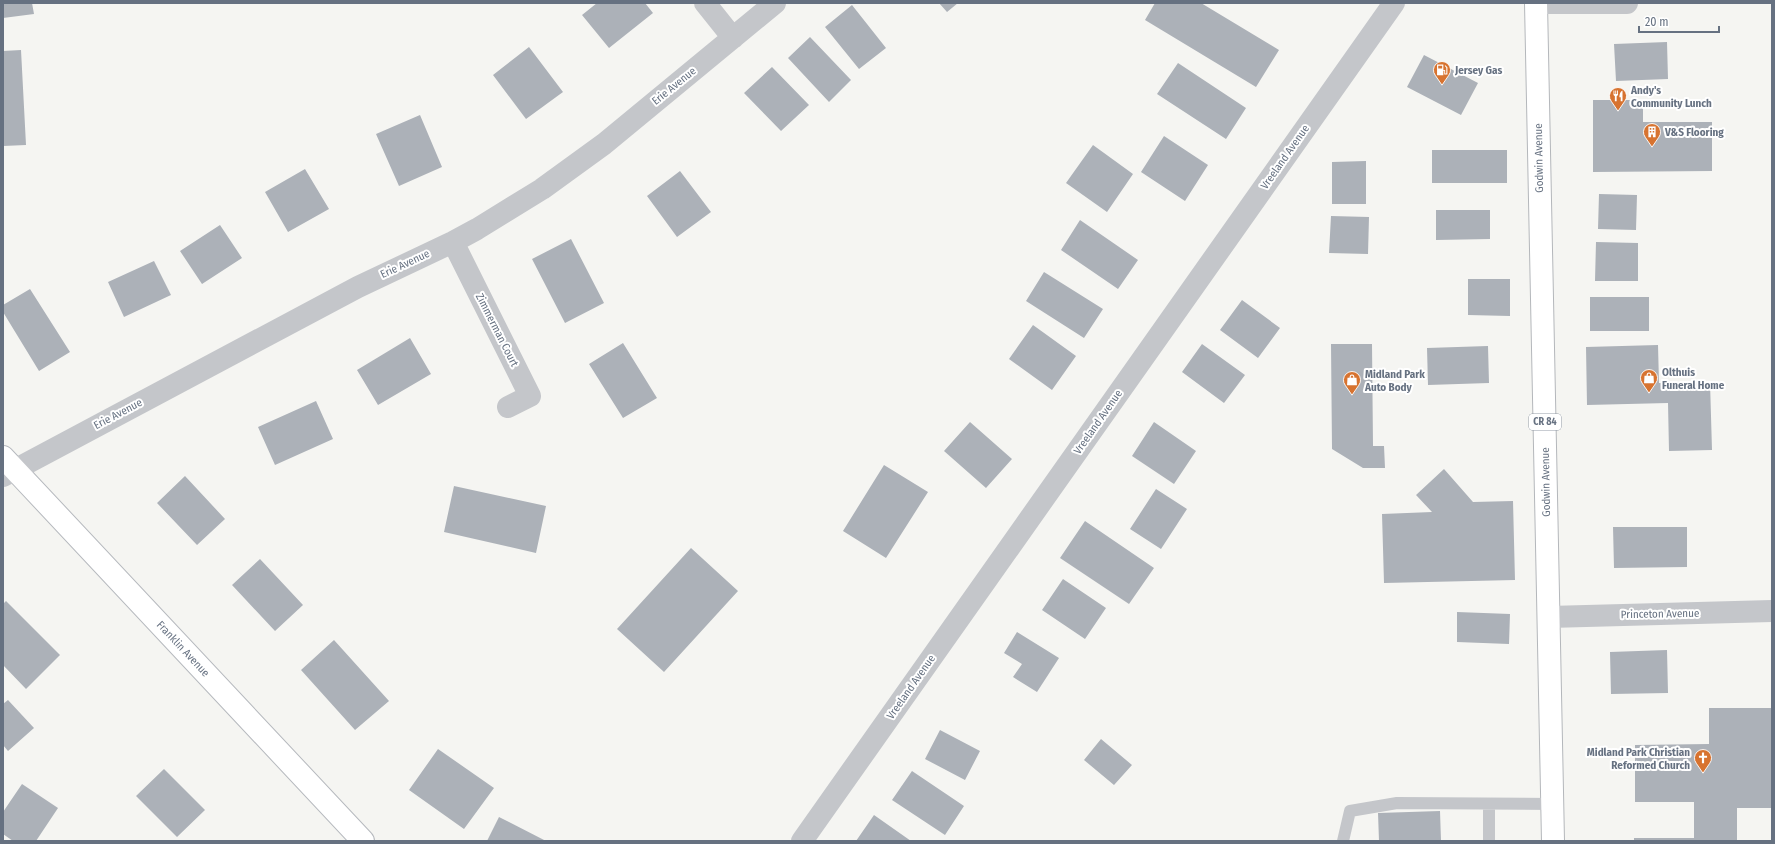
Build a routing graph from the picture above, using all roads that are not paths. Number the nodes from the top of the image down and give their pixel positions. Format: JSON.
{"nodes":[{"id":1,"x":705,"y":3,"type":"edge"},
{"id":2,"x":775,"y":3,"type":"edge"},
{"id":3,"x":1394,"y":3,"type":"edge"},
{"id":4,"x":1536,"y":3,"type":"edge"},
{"id":5,"x":1627,"y":3,"type":"edge"},
{"id":6,"x":733,"y":38,"type":"junction"},
{"id":7,"x":453,"y":242,"type":"junction"},
{"id":8,"x":508,"y":407,"type":"dead end"},
{"id":9,"x":7,"y":468,"type":"edge"},
{"id":10,"x":1772,"y":611,"type":"edge"},
{"id":11,"x":1549,"y":617,"type":"junction"},
{"id":12,"x":1489,"y":804,"type":"junction"},
{"id":13,"x":1554,"y":804,"type":"junction"},
{"id":14,"x":363,"y":841,"type":"edge"},
{"id":15,"x":802,"y":841,"type":"edge"},
{"id":16,"x":1344,"y":841,"type":"edge"},
{"id":17,"x":1489,"y":841,"type":"edge"},
{"id":18,"x":1553,"y":841,"type":"edge"}],
"edges":[{"from":1,"to":6,"type":"street"},
{"from":2,"to":6,"type":"street","name":"Erie Avenue"},
{"from":3,"to":15,"type":"street","name":"Vreeland Avenue"},
{"from":4,"to":5,"type":"street"},
{"from":4,"to":11,"type":"main road","name":"Godwin Avenue","number":"CR 84"},
{"from":6,"to":7,"type":"street","name":"Erie Avenue"},
{"from":7,"to":8,"type":"street","name":"Zimmerman Court"},
{"from":7,"to":9,"type":"street","name":"Erie Avenue"},
{"from":9,"to":14,"type":"main road","name":"Franklin Avenue"},
{"from":10,"to":11,"type":"street","name":"Princeton Avenue"},
{"from":11,"to":13,"type":"main road","name":"Godwin Avenue","number":"CR 84"},
{"from":12,"to":13,"type":"lane"},
{"from":12,"to":16,"type":"lane"},
{"from":12,"to":17,"type":"lane"},
{"from":13,"to":18,"type":"main road","name":"Godwin Avenue","number":"CR 84"}]}
